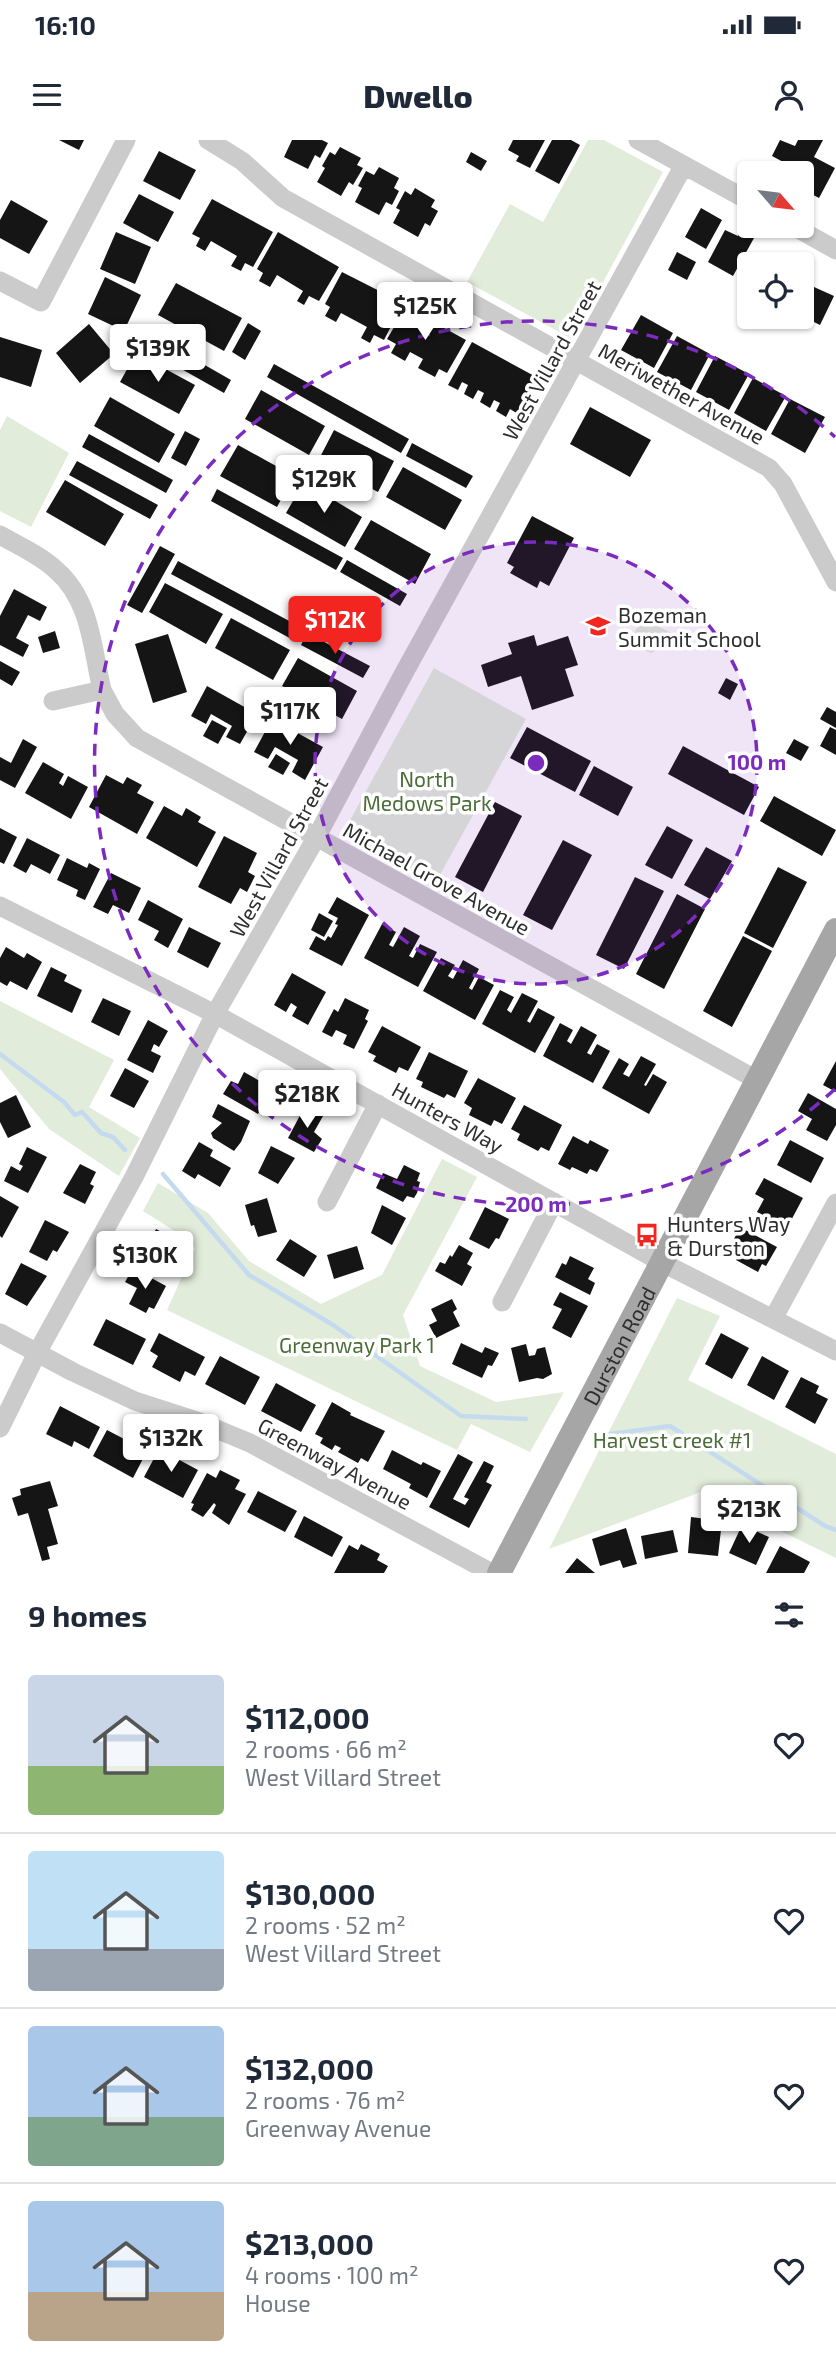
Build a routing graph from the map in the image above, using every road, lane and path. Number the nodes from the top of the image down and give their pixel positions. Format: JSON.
{"nodes":[{"id":1,"x":126,"y":140,"type":"edge"},
{"id":2,"x":208,"y":140,"type":"edge"},
{"id":3,"x":638,"y":140,"type":"edge"},
{"id":4,"x":684,"y":165,"type":"junction"},
{"id":5,"x":737,"y":194,"type":"edge"},
{"id":6,"x":814,"y":238,"type":"edge"},
{"id":7,"x":836,"y":250,"type":"edge"},
{"id":8,"x":0,"y":281,"type":"edge"},
{"id":9,"x":577,"y":361,"type":"junction"},
{"id":10,"x":0,"y":535,"type":"edge"},
{"id":11,"x":836,"y":582,"type":"edge"},
{"id":12,"x":102,"y":690,"type":"junction"},
{"id":13,"x":53,"y":701,"type":"dead end"},
{"id":14,"x":316,"y":838,"type":"junction"},
{"id":15,"x":0,"y":906,"type":"edge"},
{"id":16,"x":836,"y":930,"type":"edge"},
{"id":17,"x":215,"y":1014,"type":"junction"},
{"id":18,"x":757,"y":1080,"type":"junction"},
{"id":19,"x":378,"y":1104,"type":"junction"},
{"id":20,"x":327,"y":1202,"type":"dead end"},
{"id":21,"x":554,"y":1202,"type":"junction"},
{"id":22,"x":836,"y":1203,"type":"edge"},
{"id":23,"x":661,"y":1262,"type":"junction"},
{"id":24,"x":502,"y":1302,"type":"dead end"},
{"id":25,"x":773,"y":1320,"type":"junction"},
{"id":26,"x":0,"y":1333,"type":"edge"},
{"id":27,"x":836,"y":1351,"type":"edge"},
{"id":28,"x":37,"y":1353,"type":"junction"},
{"id":29,"x":0,"y":1428,"type":"edge"},
{"id":30,"x":492,"y":1573,"type":"edge"},
{"id":31,"x":499,"y":1573,"type":"edge"}],
"edges":[{"from":1,"to":8,"type":"street"},
{"from":2,"to":9,"type":"street","name":"Meriwether Avenue"},
{"from":3,"to":4,"type":"street"},
{"from":4,"to":5,"type":"street"},
{"from":4,"to":9,"type":"street","name":"West Villard Street"},
{"from":6,"to":7,"type":"street"},
{"from":9,"to":11,"type":"street","name":"Meriwether Avenue"},
{"from":9,"to":14,"type":"street","name":"West Villard Street"},
{"from":10,"to":12,"type":"street","name":"Michael Grove Avenue"},
{"from":12,"to":13,"type":"street"},
{"from":12,"to":14,"type":"street","name":"Michael Grove Avenue"},
{"from":14,"to":17,"type":"street","name":"West Villard Street"},
{"from":14,"to":18,"type":"street","name":"Michael Grove Avenue"},
{"from":15,"to":17,"type":"street","name":"Hunters Way"},
{"from":16,"to":18,"type":"main road","name":"Durston Road"},
{"from":17,"to":19,"type":"street","name":"Hunters Way"},
{"from":17,"to":28,"type":"street","name":"West Villard Street"},
{"from":18,"to":23,"type":"main road","name":"Durston Road"},
{"from":19,"to":20,"type":"street"},
{"from":19,"to":21,"type":"street","name":"Hunters Way"},
{"from":21,"to":23,"type":"street","name":"Hunters Way"},
{"from":21,"to":24,"type":"street"},
{"from":22,"to":25,"type":"street"},
{"from":23,"to":25,"type":"street","name":"Hunters Way"},
{"from":23,"to":31,"type":"main road","name":"Durston Road"},
{"from":25,"to":27,"type":"street","name":"Hunters Way"},
{"from":26,"to":28,"type":"street","name":"Greenway Avenue"},
{"from":28,"to":29,"type":"street","name":"West Villard Street"},
{"from":28,"to":30,"type":"street","name":"Greenway Avenue"}]}
